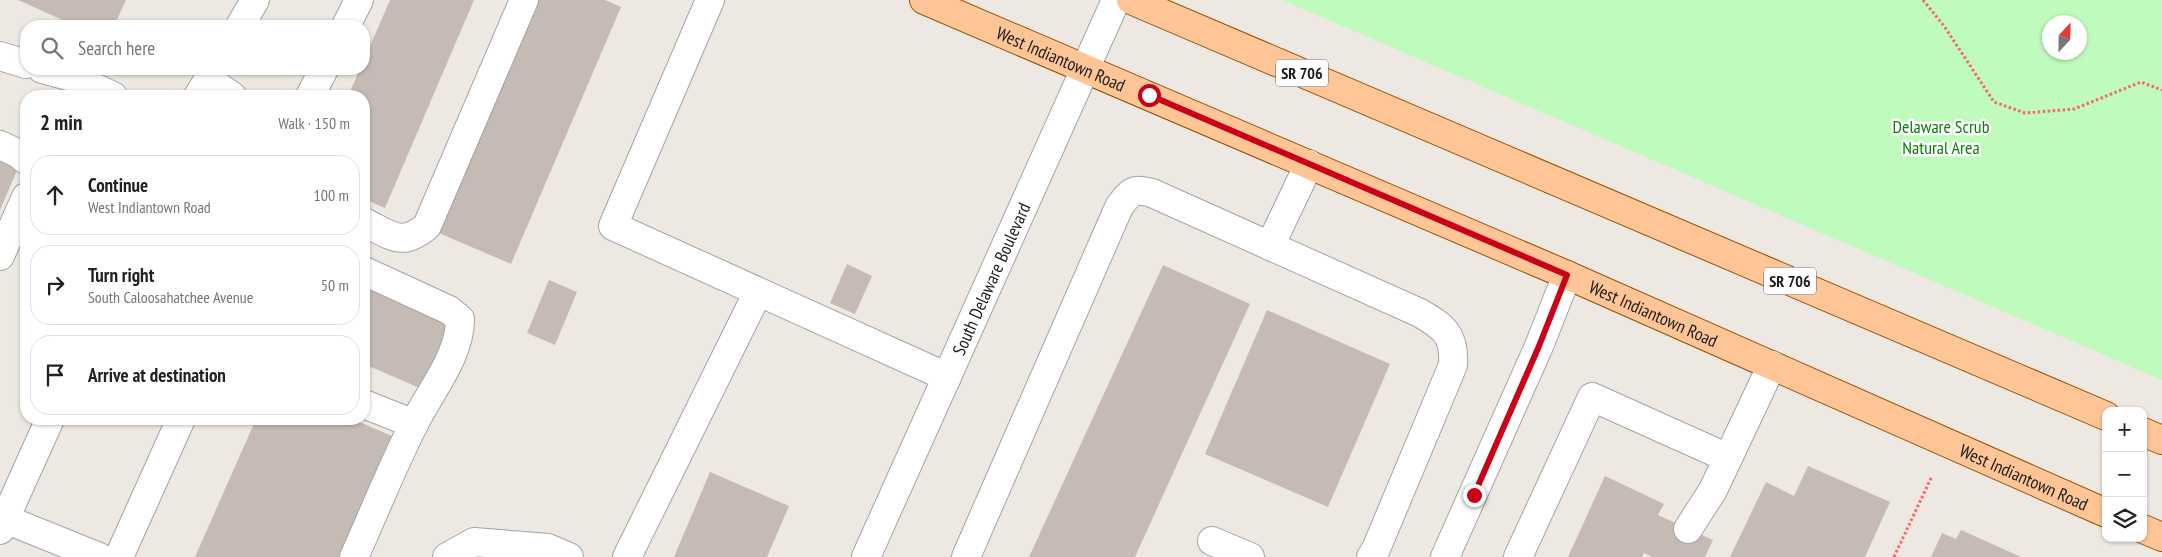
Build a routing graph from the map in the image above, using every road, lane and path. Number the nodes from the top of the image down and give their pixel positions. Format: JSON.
{"nodes":[{"id":1,"x":255,"y":0,"type":"edge"},
{"id":2,"x":359,"y":0,"type":"edge"},
{"id":3,"x":524,"y":0,"type":"edge"},
{"id":4,"x":710,"y":0,"type":"edge"},
{"id":5,"x":924,"y":0,"type":"edge"},
{"id":6,"x":1116,"y":0,"type":"edge"},
{"id":7,"x":1131,"y":0,"type":"edge"},
{"id":8,"x":1923,"y":0,"type":"edge"},
{"id":9,"x":243,"y":20,"type":"edge"},
{"id":10,"x":349,"y":20,"type":"edge"},
{"id":11,"x":0,"y":56,"type":"edge"},
{"id":12,"x":20,"y":62,"type":"edge"},
{"id":13,"x":1086,"y":68,"type":"junction"},
{"id":14,"x":64,"y":75,"type":"edge"},
{"id":15,"x":321,"y":75,"type":"edge"},
{"id":16,"x":207,"y":82,"type":"edge"},
{"id":17,"x":100,"y":90,"type":"edge"},
{"id":18,"x":221,"y":90,"type":"edge"},
{"id":19,"x":313,"y":90,"type":"edge"},
{"id":20,"x":2162,"y":90,"type":"edge"},
{"id":21,"x":0,"y":145,"type":"edge"},
{"id":22,"x":20,"y":155,"type":"edge"},
{"id":23,"x":1309,"y":164,"type":"junction"},
{"id":24,"x":20,"y":211,"type":"edge"},
{"id":25,"x":370,"y":225,"type":"edge"},
{"id":26,"x":1270,"y":246,"type":"junction"},
{"id":27,"x":0,"y":256,"type":"edge"},
{"id":28,"x":370,"y":274,"type":"edge"},
{"id":29,"x":1567,"y":275,"type":"junction"},
{"id":30,"x":758,"y":292,"type":"junction"},
{"id":31,"x":1772,"y":365,"type":"junction"},
{"id":32,"x":947,"y":377,"type":"junction"},
{"id":33,"x":370,"y":406,"type":"edge"},
{"id":34,"x":2102,"y":414,"type":"edge"},
{"id":35,"x":414,"y":424,"type":"junction"},
{"id":36,"x":47,"y":425,"type":"edge"},
{"id":37,"x":178,"y":425,"type":"edge"},
{"id":38,"x":2147,"y":434,"type":"edge"},
{"id":39,"x":2162,"y":440,"type":"edge"},
{"id":40,"x":1728,"y":458,"type":"junction"},
{"id":41,"x":1932,"y":476,"type":"dead end"},
{"id":42,"x":2102,"y":511,"type":"edge"},
{"id":43,"x":2,"y":524,"type":"edge"},
{"id":44,"x":1688,"y":529,"type":"dead end"},
{"id":45,"x":2147,"y":531,"type":"edge"},
{"id":46,"x":2162,"y":537,"type":"edge"},
{"id":47,"x":1212,"y":541,"type":"dead end"},
{"id":48,"x":99,"y":557,"type":"edge"},
{"id":49,"x":119,"y":557,"type":"edge"},
{"id":50,"x":354,"y":557,"type":"edge"},
{"id":51,"x":447,"y":557,"type":"edge"},
{"id":52,"x":569,"y":557,"type":"edge"},
{"id":53,"x":628,"y":557,"type":"edge"},
{"id":54,"x":866,"y":557,"type":"edge"},
{"id":55,"x":966,"y":557,"type":"edge"},
{"id":56,"x":1250,"y":557,"type":"edge"},
{"id":57,"x":1371,"y":557,"type":"edge"},
{"id":58,"x":1445,"y":557,"type":"edge"},
{"id":59,"x":1518,"y":557,"type":"edge"},
{"id":60,"x":1894,"y":557,"type":"edge"}],
"edges":[{"from":1,"to":9,"type":"street"},
{"from":2,"to":10,"type":"street"},
{"from":3,"to":25,"type":"street"},
{"from":4,"to":30,"type":"street"},
{"from":5,"to":13,"type":"main road","name":"West Indiantown Road"},
{"from":6,"to":13,"type":"street","name":"South Delaware Boulevard"},
{"from":7,"to":34,"type":"main road","number":"SR 706"},
{"from":8,"to":20,"type":"path"},
{"from":11,"to":12,"type":"street"},
{"from":13,"to":23,"type":"main road","name":"West Indiantown Road"},
{"from":13,"to":32,"type":"street","name":"South Delaware Boulevard"},
{"from":14,"to":17,"type":"street"},
{"from":15,"to":19,"type":"street"},
{"from":16,"to":18,"type":"street"},
{"from":21,"to":22,"type":"street"},
{"from":23,"to":26,"type":"street"},
{"from":23,"to":29,"type":"main road","name":"West Indiantown Road"},
{"from":24,"to":27,"type":"street"},
{"from":26,"to":55,"type":"street"},
{"from":26,"to":57,"type":"street"},
{"from":28,"to":35,"type":"street"},
{"from":29,"to":31,"type":"main road","name":"West Indiantown Road"},
{"from":29,"to":58,"type":"street"},
{"from":30,"to":32,"type":"street"},
{"from":30,"to":53,"type":"street"},
{"from":31,"to":40,"type":"street"},
{"from":31,"to":42,"type":"main road","name":"West Indiantown Road"},
{"from":32,"to":54,"type":"street","name":"South Delaware Boulevard"},
{"from":33,"to":35,"type":"street"},
{"from":35,"to":50,"type":"street"},
{"from":36,"to":43,"type":"street"},
{"from":37,"to":49,"type":"street"},
{"from":38,"to":39,"type":"main road"},
{"from":40,"to":44,"type":"street"},
{"from":40,"to":59,"type":"street"},
{"from":41,"to":60,"type":"path"},
{"from":43,"to":48,"type":"street"},
{"from":45,"to":46,"type":"main road"},
{"from":47,"to":56,"type":"street"},
{"from":51,"to":52,"type":"street"}]}
